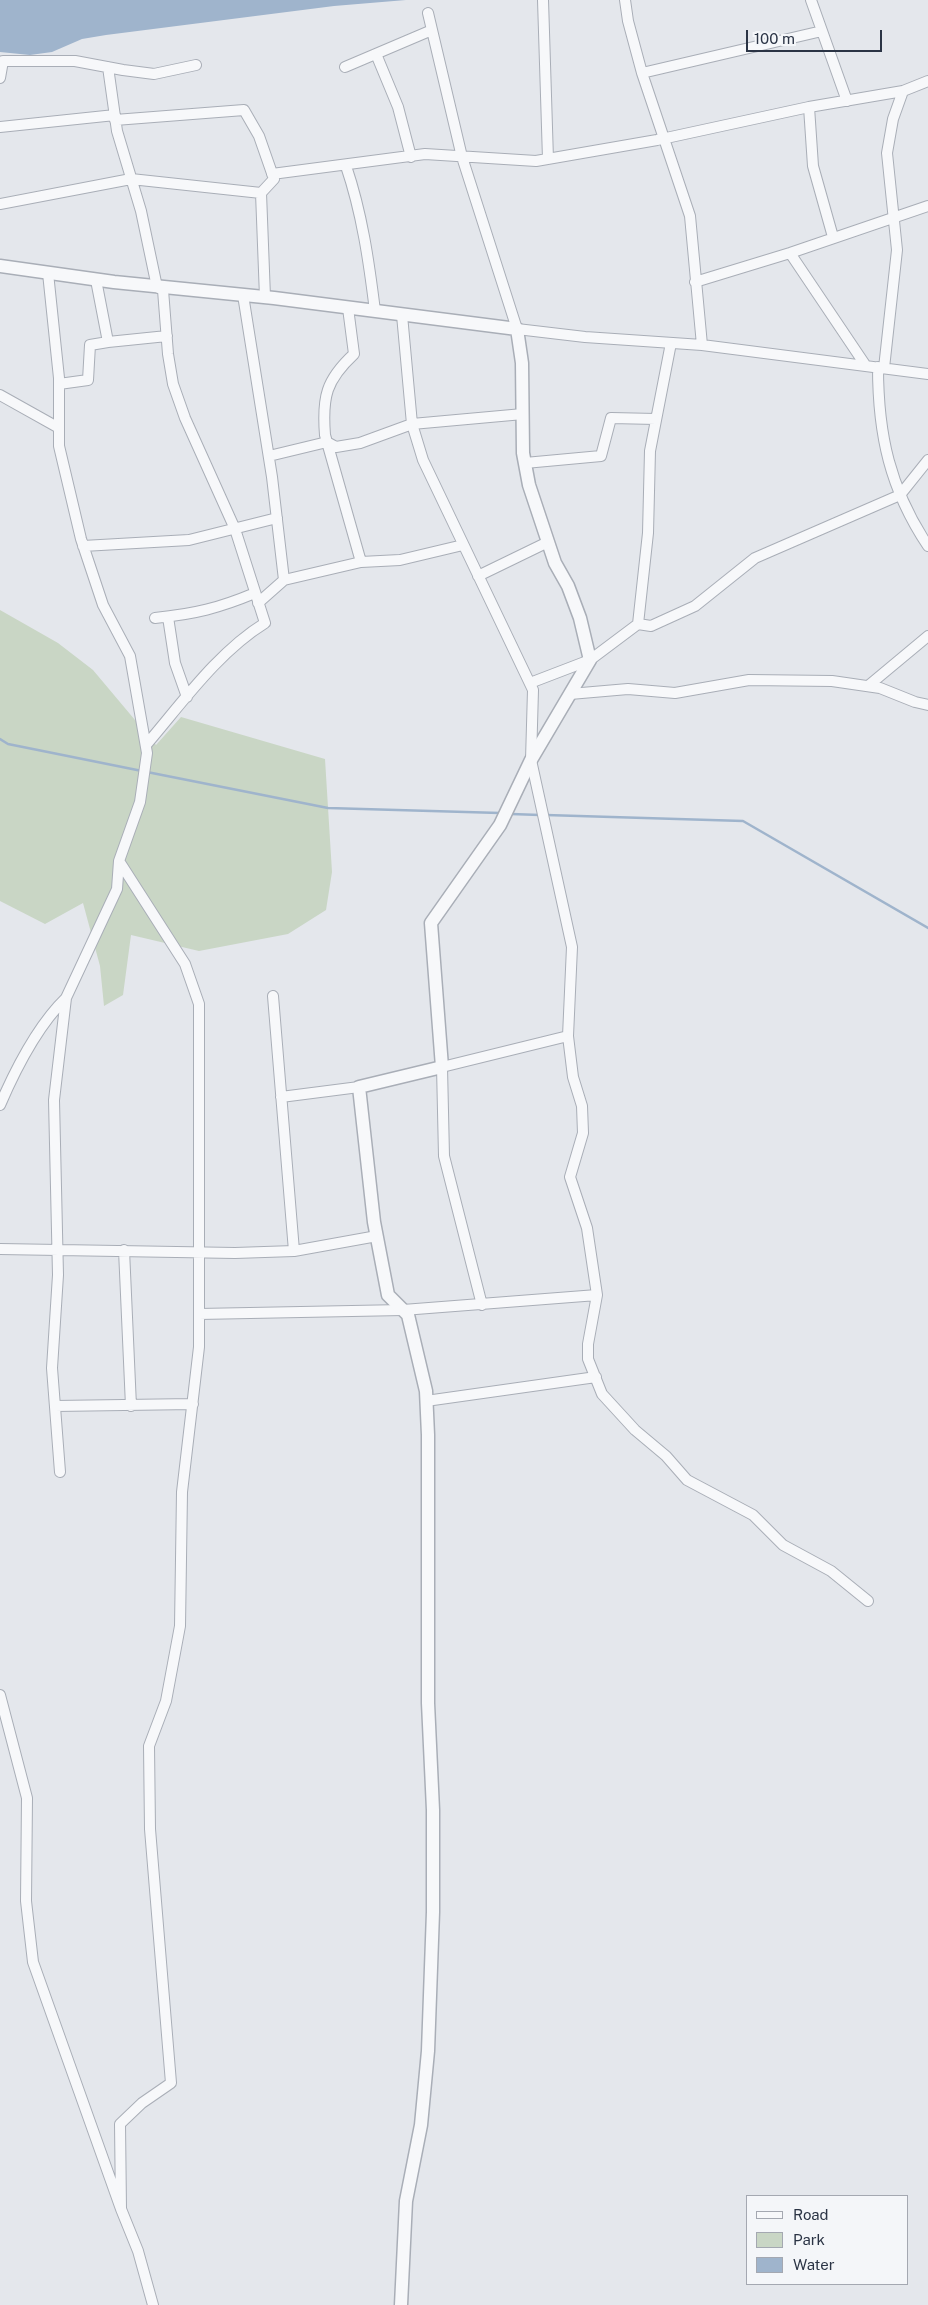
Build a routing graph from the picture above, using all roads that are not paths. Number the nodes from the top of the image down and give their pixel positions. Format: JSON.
{"nodes":[{"id":1,"x":543,"y":0,"type":"edge"},
{"id":2,"x":625,"y":0,"type":"edge"},
{"id":3,"x":811,"y":0,"type":"edge"},
{"id":4,"x":428,"y":13,"type":"dead end"},
{"id":5,"x":432,"y":30,"type":"junction"},
{"id":6,"x":822,"y":31,"type":"junction"},
{"id":7,"x":376,"y":54,"type":"junction"},
{"id":8,"x":196,"y":64,"type":"dead end"},
{"id":9,"x":108,"y":67,"type":"junction"},
{"id":10,"x":345,"y":67,"type":"dead end"},
{"id":11,"x":642,"y":73,"type":"junction"},
{"id":12,"x":0,"y":74,"type":"edge"},
{"id":13,"x":928,"y":81,"type":"edge"},
{"id":14,"x":903,"y":91,"type":"junction"},
{"id":15,"x":847,"y":101,"type":"junction"},
{"id":16,"x":809,"y":108,"type":"junction"},
{"id":17,"x":115,"y":118,"type":"junction"},
{"id":18,"x":0,"y":127,"type":"edge"},
{"id":19,"x":664,"y":138,"type":"junction"},
{"id":20,"x":411,"y":157,"type":"junction"},
{"id":21,"x":462,"y":157,"type":"junction"},
{"id":22,"x":548,"y":159,"type":"junction"},
{"id":23,"x":346,"y":166,"type":"junction"},
{"id":24,"x":272,"y":174,"type":"junction"},
{"id":25,"x":132,"y":179,"type":"junction"},
{"id":26,"x":262,"y":193,"type":"junction"},
{"id":27,"x":0,"y":204,"type":"edge"},
{"id":28,"x":928,"y":206,"type":"edge"},
{"id":29,"x":893,"y":218,"type":"junction"},
{"id":30,"x":833,"y":238,"type":"junction"},
{"id":31,"x":790,"y":253,"type":"junction"},
{"id":32,"x":0,"y":266,"type":"edge"},
{"id":33,"x":48,"y":273,"type":"junction"},
{"id":34,"x":96,"y":280,"type":"junction"},
{"id":35,"x":695,"y":282,"type":"junction"},
{"id":36,"x":157,"y":287,"type":"junction"},
{"id":37,"x":243,"y":295,"type":"junction"},
{"id":38,"x":264,"y":297,"type":"junction"},
{"id":39,"x":348,"y":308,"type":"junction"},
{"id":40,"x":375,"y":311,"type":"junction"},
{"id":41,"x":402,"y":315,"type":"junction"},
{"id":42,"x":517,"y":329,"type":"junction"},
{"id":43,"x":167,"y":336,"type":"junction"},
{"id":44,"x":108,"y":342,"type":"junction"},
{"id":45,"x":671,"y":343,"type":"junction"},
{"id":46,"x":702,"y":345,"type":"junction"},
{"id":47,"x":866,"y":366,"type":"junction"},
{"id":48,"x":881,"y":368,"type":"junction"},
{"id":49,"x":928,"y":374,"type":"edge"},
{"id":50,"x":60,"y":384,"type":"junction"},
{"id":51,"x":0,"y":395,"type":"edge"},
{"id":52,"x":523,"y":414,"type":"junction"},
{"id":53,"x":656,"y":419,"type":"junction"},
{"id":54,"x":412,"y":424,"type":"junction"},
{"id":55,"x":59,"y":428,"type":"junction"},
{"id":56,"x":327,"y":442,"type":"junction"},
{"id":57,"x":268,"y":456,"type":"junction"},
{"id":58,"x":928,"y":460,"type":"edge"},
{"id":59,"x":525,"y":463,"type":"junction"},
{"id":60,"x":900,"y":496,"type":"junction"},
{"id":61,"x":278,"y":518,"type":"junction"},
{"id":62,"x":235,"y":529,"type":"junction"},
{"id":63,"x":548,"y":542,"type":"junction"},
{"id":64,"x":463,"y":545,"type":"junction"},
{"id":65,"x":83,"y":546,"type":"junction"},
{"id":66,"x":928,"y":546,"type":"edge"},
{"id":67,"x":361,"y":562,"type":"junction"},
{"id":68,"x":478,"y":576,"type":"junction"},
{"id":69,"x":284,"y":580,"type":"junction"},
{"id":70,"x":257,"y":598,"type":"junction"},
{"id":71,"x":168,"y":617,"type":"junction"},
{"id":72,"x":156,"y":618,"type":"dead end"},
{"id":73,"x":638,"y":624,"type":"junction"},
{"id":74,"x":928,"y":636,"type":"edge"},
{"id":75,"x":590,"y":660,"type":"junction"},
{"id":76,"x":530,"y":684,"type":"junction"},
{"id":77,"x":868,"y":686,"type":"junction"},
{"id":78,"x":570,"y":694,"type":"junction"},
{"id":79,"x":187,"y":697,"type":"junction"},
{"id":80,"x":928,"y":705,"type":"edge"},
{"id":81,"x":146,"y":745,"type":"junction"},
{"id":82,"x":531,"y":760,"type":"junction"},
{"id":83,"x":119,"y":861,"type":"junction"},
{"id":84,"x":273,"y":996,"type":"dead end"},
{"id":85,"x":66,"y":998,"type":"junction"},
{"id":86,"x":568,"y":1036,"type":"junction"},
{"id":87,"x":442,"y":1068,"type":"junction"},
{"id":88,"x":360,"y":1087,"type":"junction"},
{"id":89,"x":4,"y":1088,"type":"edge"},
{"id":90,"x":281,"y":1097,"type":"junction"},
{"id":91,"x":0,"y":1105,"type":"edge"},
{"id":92,"x":377,"y":1236,"type":"junction"},
{"id":93,"x":0,"y":1249,"type":"edge"},
{"id":94,"x":58,"y":1249,"type":"junction"},
{"id":95,"x":124,"y":1250,"type":"junction"},
{"id":96,"x":200,"y":1251,"type":"junction"},
{"id":97,"x":294,"y":1251,"type":"junction"},
{"id":98,"x":597,"y":1296,"type":"junction"},
{"id":99,"x":482,"y":1305,"type":"junction"},
{"id":100,"x":403,"y":1310,"type":"junction"},
{"id":101,"x":199,"y":1314,"type":"junction"},
{"id":102,"x":596,"y":1377,"type":"junction"},
{"id":103,"x":426,"y":1401,"type":"junction"},
{"id":104,"x":193,"y":1404,"type":"junction"},
{"id":105,"x":55,"y":1406,"type":"junction"},
{"id":106,"x":131,"y":1406,"type":"junction"},
{"id":107,"x":60,"y":1472,"type":"dead end"},
{"id":108,"x":868,"y":1601,"type":"dead end"},
{"id":109,"x":0,"y":1695,"type":"edge"},
{"id":110,"x":121,"y":2209,"type":"junction"},
{"id":111,"x":153,"y":2305,"type":"edge"},
{"id":112,"x":401,"y":2305,"type":"edge"}],
"edges":[{"from":1,"to":22,"type":"street"},
{"from":2,"to":11,"type":"street"},
{"from":3,"to":6,"type":"street"},
{"from":4,"to":5,"type":"street"},
{"from":5,"to":7,"type":"street"},
{"from":5,"to":21,"type":"street"},
{"from":6,"to":11,"type":"street"},
{"from":6,"to":15,"type":"street"},
{"from":7,"to":10,"type":"street"},
{"from":7,"to":20,"type":"street"},
{"from":8,"to":9,"type":"street"},
{"from":9,"to":12,"type":"street"},
{"from":9,"to":17,"type":"street"},
{"from":11,"to":19,"type":"street"},
{"from":13,"to":14,"type":"street"},
{"from":14,"to":15,"type":"street"},
{"from":14,"to":29,"type":"street"},
{"from":15,"to":16,"type":"street"},
{"from":16,"to":19,"type":"street"},
{"from":16,"to":30,"type":"street"},
{"from":17,"to":18,"type":"street"},
{"from":17,"to":24,"type":"street"},
{"from":17,"to":25,"type":"street"},
{"from":19,"to":22,"type":"street"},
{"from":19,"to":35,"type":"street"},
{"from":20,"to":21,"type":"street"},
{"from":20,"to":23,"type":"street"},
{"from":21,"to":22,"type":"street"},
{"from":21,"to":42,"type":"street"},
{"from":23,"to":24,"type":"street"},
{"from":23,"to":40,"type":"street"},
{"from":24,"to":26,"type":"street"},
{"from":25,"to":26,"type":"street"},
{"from":25,"to":27,"type":"street"},
{"from":25,"to":36,"type":"street"},
{"from":26,"to":38,"type":"street"},
{"from":28,"to":29,"type":"street"},
{"from":29,"to":30,"type":"street"},
{"from":29,"to":48,"type":"street"},
{"from":30,"to":31,"type":"street"},
{"from":31,"to":35,"type":"street"},
{"from":31,"to":47,"type":"street"},
{"from":32,"to":33,"type":"street"},
{"from":33,"to":34,"type":"street"},
{"from":33,"to":50,"type":"street"},
{"from":34,"to":36,"type":"street"},
{"from":34,"to":44,"type":"street"},
{"from":35,"to":46,"type":"street"},
{"from":36,"to":37,"type":"street"},
{"from":36,"to":43,"type":"street"},
{"from":37,"to":38,"type":"street"},
{"from":37,"to":57,"type":"street"},
{"from":38,"to":39,"type":"street"},
{"from":39,"to":40,"type":"street"},
{"from":39,"to":56,"type":"street"},
{"from":40,"to":41,"type":"street"},
{"from":41,"to":42,"type":"street"},
{"from":41,"to":54,"type":"street"},
{"from":42,"to":45,"type":"street"},
{"from":42,"to":52,"type":"street"},
{"from":43,"to":44,"type":"street"},
{"from":43,"to":62,"type":"street"},
{"from":44,"to":50,"type":"street"},
{"from":45,"to":46,"type":"street"},
{"from":45,"to":53,"type":"street"},
{"from":46,"to":47,"type":"street"},
{"from":47,"to":48,"type":"street"},
{"from":48,"to":49,"type":"street"},
{"from":48,"to":60,"type":"street"},
{"from":50,"to":55,"type":"street"},
{"from":51,"to":55,"type":"street"},
{"from":52,"to":54,"type":"street"},
{"from":52,"to":59,"type":"street"},
{"from":53,"to":59,"type":"street"},
{"from":53,"to":73,"type":"street"},
{"from":54,"to":56,"type":"street"},
{"from":54,"to":64,"type":"street"},
{"from":55,"to":65,"type":"street"},
{"from":56,"to":57,"type":"street"},
{"from":56,"to":67,"type":"street"},
{"from":57,"to":61,"type":"street"},
{"from":58,"to":60,"type":"street"},
{"from":59,"to":63,"type":"street"},
{"from":60,"to":66,"type":"street"},
{"from":60,"to":73,"type":"street"},
{"from":61,"to":62,"type":"street"},
{"from":61,"to":69,"type":"street"},
{"from":62,"to":65,"type":"street"},
{"from":62,"to":70,"type":"street"},
{"from":63,"to":68,"type":"street"},
{"from":63,"to":75,"type":"street"},
{"from":64,"to":67,"type":"street"},
{"from":64,"to":68,"type":"street"},
{"from":65,"to":81,"type":"street"},
{"from":67,"to":69,"type":"street"},
{"from":68,"to":76,"type":"street"},
{"from":69,"to":70,"type":"street"},
{"from":70,"to":71,"type":"street"},
{"from":70,"to":79,"type":"street"},
{"from":71,"to":72,"type":"street"},
{"from":71,"to":79,"type":"street"},
{"from":73,"to":75,"type":"street"},
{"from":74,"to":77,"type":"street"},
{"from":75,"to":76,"type":"street"},
{"from":75,"to":78,"type":"street"},
{"from":76,"to":82,"type":"street"},
{"from":77,"to":78,"type":"street"},
{"from":77,"to":80,"type":"street"},
{"from":78,"to":82,"type":"street"},
{"from":79,"to":81,"type":"street"},
{"from":81,"to":83,"type":"street"},
{"from":82,"to":86,"type":"street"},
{"from":82,"to":87,"type":"street"},
{"from":83,"to":85,"type":"street"},
{"from":83,"to":96,"type":"street"},
{"from":84,"to":90,"type":"street"},
{"from":85,"to":89,"type":"street"},
{"from":85,"to":94,"type":"street"},
{"from":86,"to":87,"type":"street"},
{"from":86,"to":98,"type":"street"},
{"from":87,"to":88,"type":"street"},
{"from":87,"to":99,"type":"street"},
{"from":88,"to":90,"type":"street"},
{"from":88,"to":92,"type":"street"},
{"from":89,"to":91,"type":"street"},
{"from":90,"to":97,"type":"street"},
{"from":92,"to":97,"type":"street"},
{"from":92,"to":100,"type":"street"},
{"from":93,"to":94,"type":"street"},
{"from":94,"to":95,"type":"street"},
{"from":94,"to":105,"type":"street"},
{"from":95,"to":96,"type":"street"},
{"from":95,"to":106,"type":"street"},
{"from":96,"to":97,"type":"street"},
{"from":96,"to":101,"type":"street"},
{"from":98,"to":99,"type":"street"},
{"from":98,"to":102,"type":"street"},
{"from":99,"to":100,"type":"street"},
{"from":100,"to":101,"type":"street"},
{"from":100,"to":103,"type":"street"},
{"from":101,"to":104,"type":"street"},
{"from":102,"to":103,"type":"street"},
{"from":102,"to":108,"type":"street"},
{"from":103,"to":112,"type":"street"},
{"from":104,"to":106,"type":"street"},
{"from":104,"to":110,"type":"street"},
{"from":105,"to":106,"type":"street"},
{"from":105,"to":107,"type":"street"},
{"from":109,"to":110,"type":"street"},
{"from":110,"to":111,"type":"street"}]}
